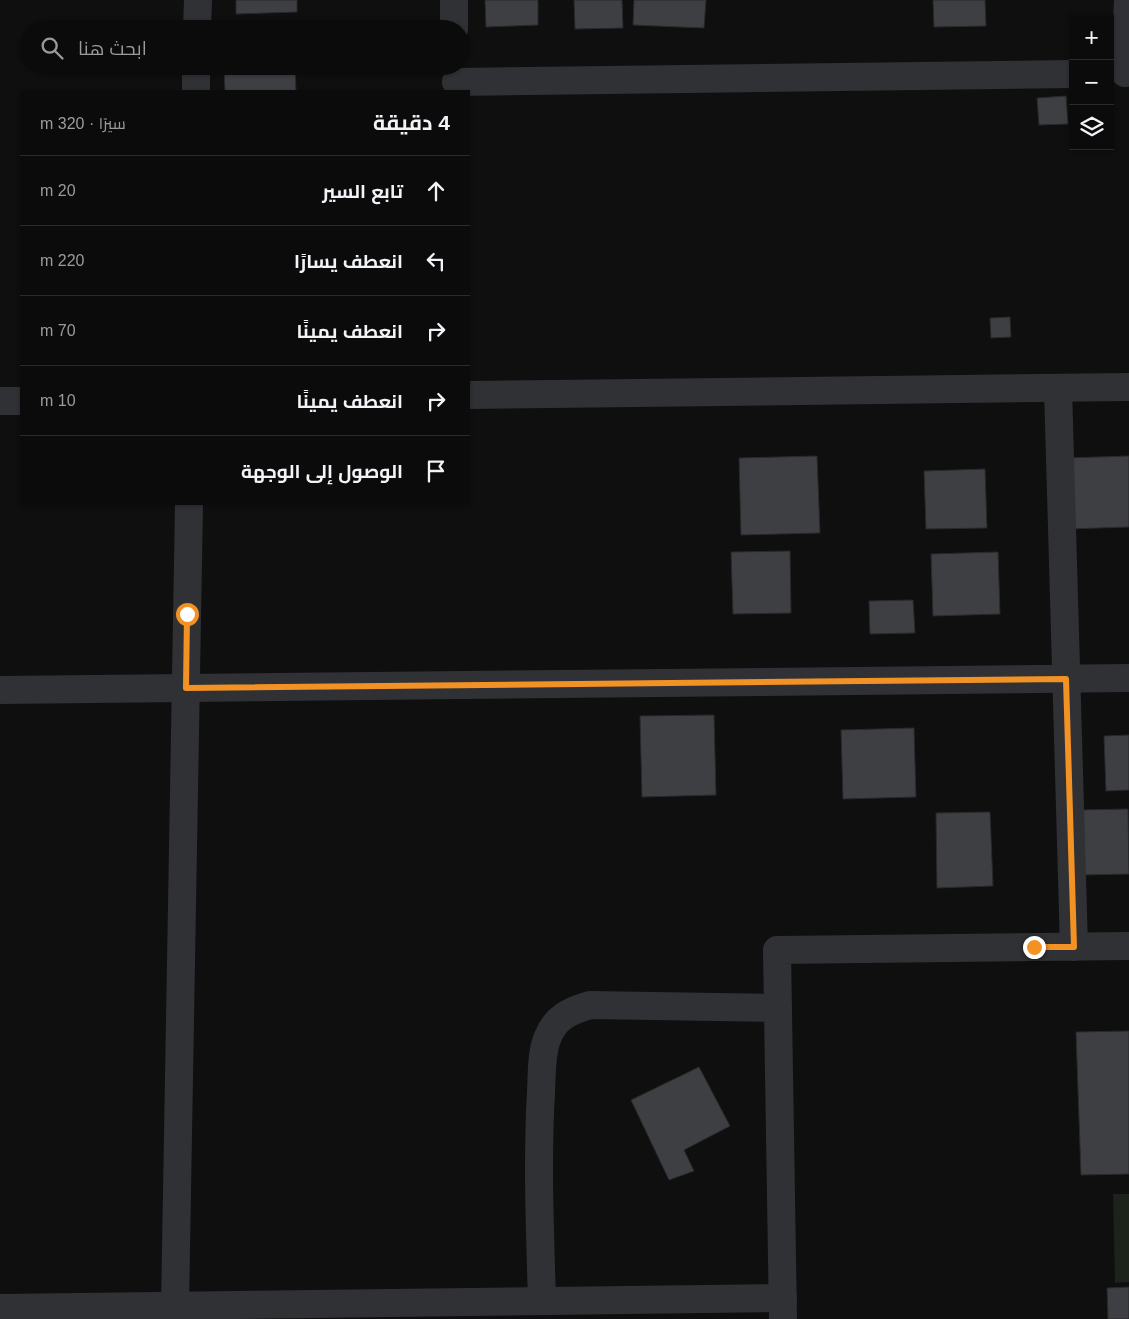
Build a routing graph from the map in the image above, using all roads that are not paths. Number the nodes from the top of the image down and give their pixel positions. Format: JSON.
{"nodes":[{"id":1,"x":198,"y":0,"type":"edge"},
{"id":2,"x":454,"y":0,"type":"edge"},
{"id":3,"x":1128,"y":0,"type":"edge"},
{"id":4,"x":197,"y":20,"type":"edge"},
{"id":5,"x":454,"y":20,"type":"edge"},
{"id":6,"x":1122,"y":73,"type":"edge"},
{"id":7,"x":1069,"y":74,"type":"edge"},
{"id":8,"x":196,"y":75,"type":"edge"},
{"id":9,"x":455,"y":80,"type":"edge"},
{"id":10,"x":196,"y":90,"type":"edge"},
{"id":11,"x":1058,"y":388,"type":"junction"},
{"id":12,"x":1129,"y":388,"type":"edge"},
{"id":13,"x":470,"y":395,"type":"edge"},
{"id":14,"x":0,"y":401,"type":"edge"},
{"id":15,"x":20,"y":401,"type":"edge"},
{"id":16,"x":189,"y":505,"type":"edge"},
{"id":17,"x":1129,"y":678,"type":"edge"},
{"id":18,"x":1066,"y":679,"type":"junction"},
{"id":19,"x":186,"y":688,"type":"junction"},
{"id":20,"x":0,"y":690,"type":"edge"},
{"id":21,"x":1129,"y":946,"type":"edge"},
{"id":22,"x":1074,"y":947,"type":"junction"},
{"id":23,"x":778,"y":1008,"type":"junction"},
{"id":24,"x":542,"y":1301,"type":"junction"},
{"id":25,"x":175,"y":1306,"type":"junction"},
{"id":26,"x":0,"y":1308,"type":"edge"},
{"id":27,"x":783,"y":1309,"type":"edge"},
{"id":28,"x":510,"y":1310,"type":"edge"}],
"edges":[{"from":1,"to":4,"type":"street"},
{"from":2,"to":5,"type":"street"},
{"from":3,"to":6,"type":"street"},
{"from":7,"to":9,"type":"street"},
{"from":8,"to":10,"type":"street"},
{"from":11,"to":12,"type":"street"},
{"from":11,"to":13,"type":"street"},
{"from":11,"to":18,"type":"street"},
{"from":14,"to":15,"type":"street"},
{"from":16,"to":19,"type":"street"},
{"from":17,"to":18,"type":"street"},
{"from":18,"to":19,"type":"street"},
{"from":18,"to":22,"type":"street"},
{"from":19,"to":20,"type":"street"},
{"from":19,"to":25,"type":"street"},
{"from":21,"to":22,"type":"street"},
{"from":22,"to":23,"type":"street"},
{"from":23,"to":24,"type":"street"},
{"from":23,"to":27,"type":"street"},
{"from":24,"to":27,"type":"street"},
{"from":24,"to":28,"type":"street"},
{"from":25,"to":26,"type":"street"},
{"from":25,"to":28,"type":"street"}]}
